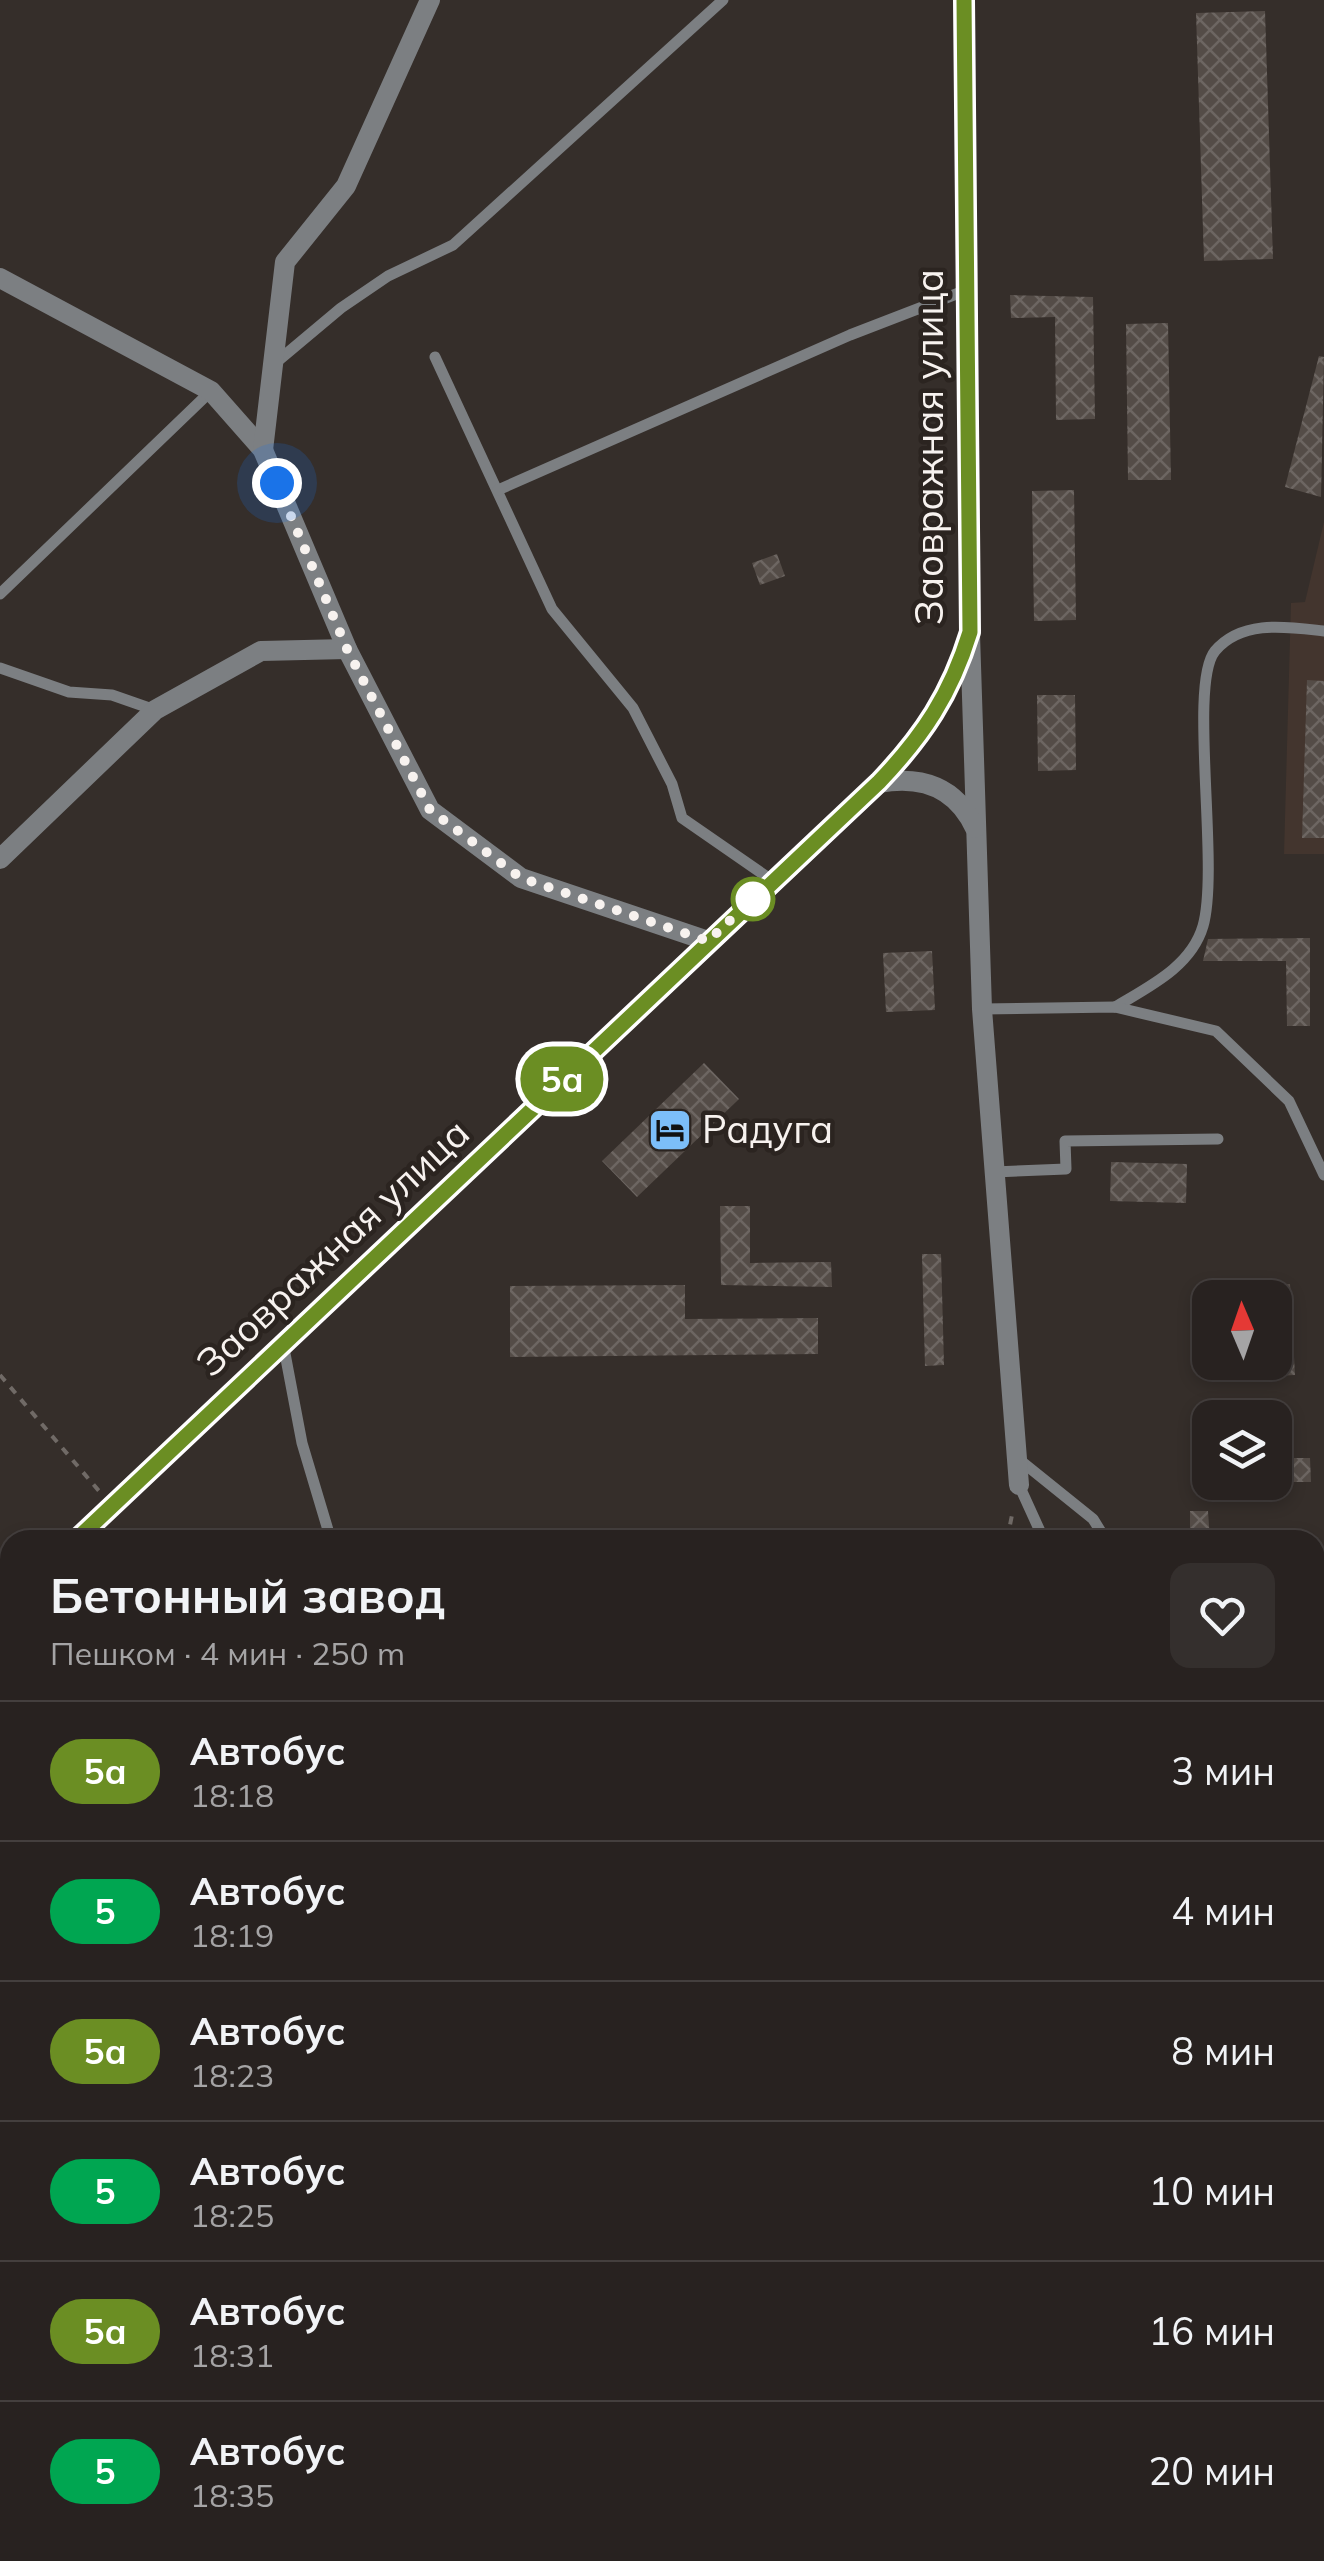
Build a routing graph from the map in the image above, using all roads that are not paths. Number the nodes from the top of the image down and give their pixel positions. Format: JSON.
{"nodes":[{"id":1,"x":430,"y":0,"type":"edge"},
{"id":2,"x":723,"y":0,"type":"edge"},
{"id":3,"x":964,"y":0,"type":"edge"},
{"id":4,"x":0,"y":278,"type":"edge"},
{"id":5,"x":964,"y":290,"type":"junction"},
{"id":6,"x":435,"y":356,"type":"dead end"},
{"id":7,"x":273,"y":365,"type":"junction"},
{"id":8,"x":211,"y":390,"type":"junction"},
{"id":9,"x":263,"y":450,"type":"junction"},
{"id":10,"x":498,"y":490,"type":"junction"},
{"id":11,"x":0,"y":594,"type":"edge"},
{"id":12,"x":1324,"y":630,"type":"edge"},
{"id":13,"x":970,"y":632,"type":"junction"},
{"id":14,"x":347,"y":649,"type":"junction"},
{"id":15,"x":0,"y":668,"type":"edge"},
{"id":16,"x":155,"y":710,"type":"junction"},
{"id":17,"x":879,"y":782,"type":"junction"},
{"id":18,"x":976,"y":830,"type":"junction"},
{"id":19,"x":0,"y":860,"type":"edge"},
{"id":20,"x":773,"y":880,"type":"junction"},
{"id":21,"x":708,"y":941,"type":"junction"},
{"id":22,"x":1115,"y":1007,"type":"junction"},
{"id":23,"x":982,"y":1009,"type":"junction"},
{"id":24,"x":1218,"y":1139,"type":"dead end"},
{"id":25,"x":994,"y":1172,"type":"junction"},
{"id":26,"x":1324,"y":1175,"type":"edge"},
{"id":27,"x":284,"y":1343,"type":"junction"},
{"id":28,"x":1016,"y":1457,"type":"junction"},
{"id":29,"x":1018,"y":1486,"type":"joint"},
{"id":30,"x":86,"y":1530,"type":"edge"},
{"id":31,"x":328,"y":1530,"type":"edge"},
{"id":32,"x":1039,"y":1530,"type":"edge"},
{"id":33,"x":1100,"y":1530,"type":"edge"}],
"edges":[{"from":1,"to":7,"type":"street"},
{"from":2,"to":7,"type":"lane"},
{"from":3,"to":5,"type":"street","name":"Заовражная улица"},
{"from":4,"to":8,"type":"street"},
{"from":5,"to":10,"type":"lane"},
{"from":5,"to":13,"type":"street","name":"Заовражная улица"},
{"from":6,"to":10,"type":"lane"},
{"from":7,"to":9,"type":"street"},
{"from":8,"to":9,"type":"street"},
{"from":8,"to":11,"type":"lane"},
{"from":9,"to":14,"type":"street"},
{"from":10,"to":20,"type":"lane"},
{"from":12,"to":22,"type":"lane"},
{"from":13,"to":17,"type":"street","name":"Заовражная улица"},
{"from":13,"to":18,"type":"street"},
{"from":14,"to":16,"type":"street"},
{"from":14,"to":21,"type":"street"},
{"from":15,"to":16,"type":"lane"},
{"from":16,"to":19,"type":"street"},
{"from":17,"to":18,"type":"street"},
{"from":17,"to":20,"type":"street","name":"Заовражная улица"},
{"from":18,"to":23,"type":"street"},
{"from":20,"to":21,"type":"street","name":"Заовражная улица"},
{"from":21,"to":27,"type":"street","name":"Заовражная улица"},
{"from":22,"to":23,"type":"lane"},
{"from":22,"to":26,"type":"lane"},
{"from":23,"to":25,"type":"street"},
{"from":24,"to":25,"type":"lane"},
{"from":25,"to":28,"type":"street"},
{"from":27,"to":30,"type":"street","name":"Заовражная улица"},
{"from":27,"to":31,"type":"lane"},
{"from":28,"to":29,"type":"street"},
{"from":28,"to":33,"type":"lane"},
{"from":29,"to":32,"type":"lane"}]}
